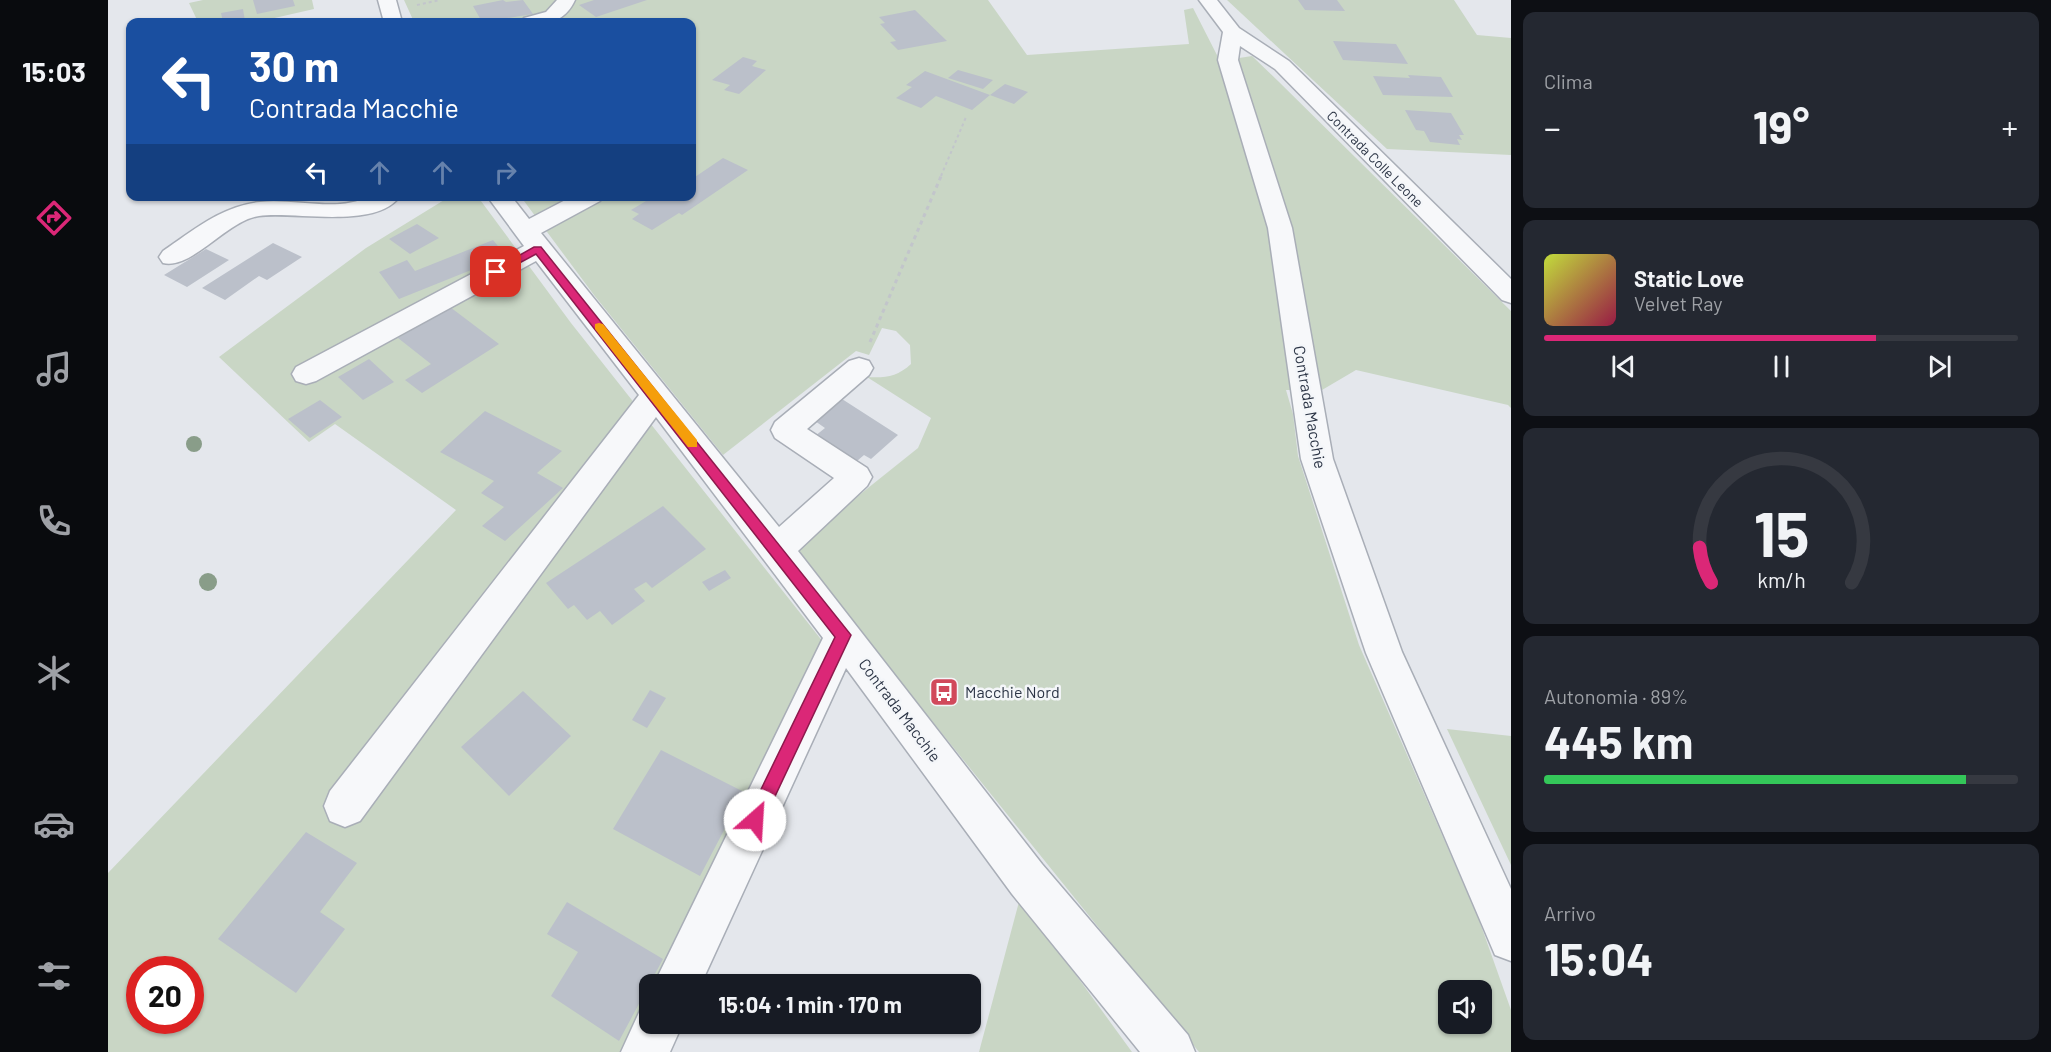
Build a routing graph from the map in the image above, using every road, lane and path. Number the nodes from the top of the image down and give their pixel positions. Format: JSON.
{"nodes":[{"id":1,"x":387,"y":0,"type":"edge"},
{"id":2,"x":566,"y":0,"type":"edge"},
{"id":3,"x":1208,"y":0,"type":"edge"},
{"id":4,"x":392,"y":18,"type":"edge"},
{"id":5,"x":552,"y":18,"type":"edge"},
{"id":6,"x":1232,"y":32,"type":"junction"},
{"id":7,"x":966,"y":117,"type":"dead end"},
{"id":8,"x":377,"y":201,"type":"edge"},
{"id":9,"x":502,"y":201,"type":"edge"},
{"id":10,"x":585,"y":201,"type":"edge"},
{"id":11,"x":531,"y":240,"type":"junction"},
{"id":12,"x":172,"y":257,"type":"dead end"},
{"id":13,"x":1511,"y":294,"type":"edge"},
{"id":14,"x":859,"y":368,"type":"joint"},
{"id":15,"x":306,"y":374,"type":"dead end"},
{"id":16,"x":655,"y":396,"type":"junction"},
{"id":17,"x":777,"y":549,"type":"junction"},
{"id":18,"x":843,"y":635,"type":"junction"},
{"id":19,"x":345,"y":806,"type":"dead end"},
{"id":20,"x":1511,"y":939,"type":"edge"},
{"id":21,"x":682,"y":974,"type":"edge"},
{"id":22,"x":653,"y":1034,"type":"edge"},
{"id":23,"x":645,"y":1052,"type":"edge"},
{"id":24,"x":1171,"y":1052,"type":"edge"}],
"edges":[{"from":1,"to":4,"type":"street"},
{"from":2,"to":5,"type":"street"},
{"from":3,"to":6,"type":"street"},
{"from":6,"to":13,"type":"street","name":"Contrada Colle Leone"},
{"from":6,"to":20,"type":"street","name":"Contrada Macchie"},
{"from":7,"to":14,"type":"path"},
{"from":8,"to":12,"type":"street"},
{"from":9,"to":11,"type":"street","name":"Contrada Macchie"},
{"from":10,"to":11,"type":"street"},
{"from":11,"to":15,"type":"street"},
{"from":11,"to":16,"type":"street","name":"Contrada Macchie"},
{"from":14,"to":17,"type":"street"},
{"from":16,"to":17,"type":"street","name":"Contrada Macchie"},
{"from":16,"to":19,"type":"street"},
{"from":17,"to":18,"type":"street","name":"Contrada Macchie"},
{"from":18,"to":21,"type":"street"},
{"from":18,"to":24,"type":"street","name":"Contrada Macchie"},
{"from":22,"to":23,"type":"street"}]}
